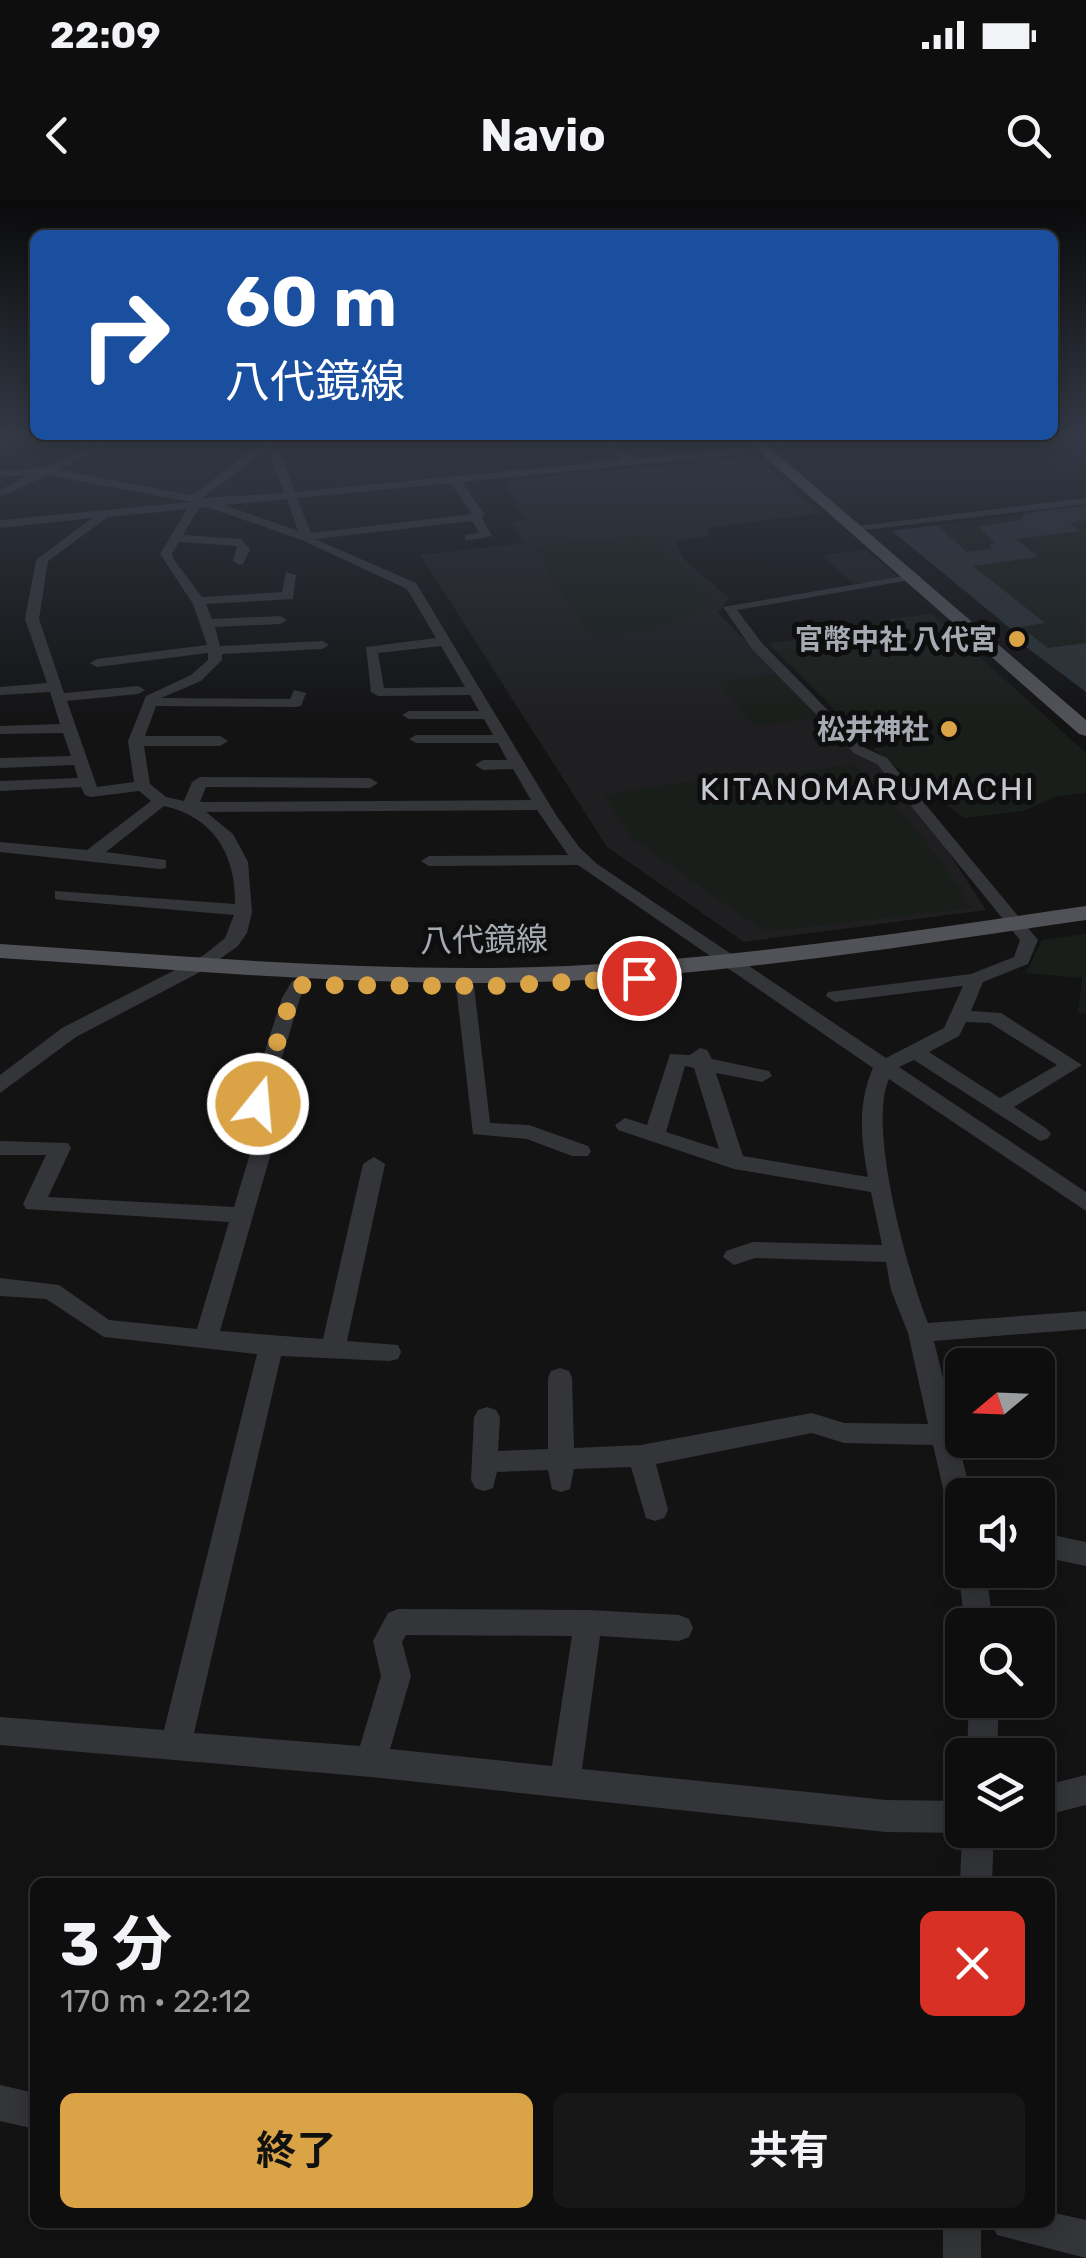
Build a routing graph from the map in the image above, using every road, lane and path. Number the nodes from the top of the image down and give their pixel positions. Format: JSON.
{"nodes":[{"id":1,"x":83,"y":531,"type":"edge"},
{"id":2,"x":179,"y":531,"type":"edge"},
{"id":3,"x":288,"y":531,"type":"edge"},
{"id":4,"x":304,"y":531,"type":"edge"},
{"id":5,"x":357,"y":531,"type":"edge"},
{"id":6,"x":483,"y":531,"type":"edge"},
{"id":7,"x":865,"y":531,"type":"edge"},
{"id":8,"x":866,"y":531,"type":"edge"},
{"id":9,"x":306,"y":537,"type":"junction"},
{"id":10,"x":174,"y":538,"type":"junction"},
{"id":11,"x":468,"y":538,"type":"dead end"},
{"id":12,"x":238,"y":560,"type":"dead end"},
{"id":13,"x":916,"y":578,"type":"junction"},
{"id":14,"x":290,"y":580,"type":"dead end"},
{"id":15,"x":196,"y":600,"type":"junction"},
{"id":16,"x":280,"y":620,"type":"dead end"},
{"id":17,"x":206,"y":623,"type":"junction"},
{"id":18,"x":445,"y":641,"type":"junction"},
{"id":19,"x":322,"y":645,"type":"dead end"},
{"id":20,"x":215,"y":649,"type":"junction"},
{"id":21,"x":97,"y":663,"type":"dead end"},
{"id":22,"x":138,"y":690,"type":"dead end"},
{"id":23,"x":0,"y":691,"type":"edge"},
{"id":24,"x":474,"y":691,"type":"junction"},
{"id":25,"x":56,"y":693,"type":"junction"},
{"id":26,"x":299,"y":693,"type":"dead end"},
{"id":27,"x":151,"y":702,"type":"junction"},
{"id":28,"x":409,"y":715,"type":"dead end"},
{"id":29,"x":489,"y":715,"type":"junction"},
{"id":30,"x":1085,"y":723,"type":"edge"},
{"id":31,"x":68,"y":728,"type":"junction"},
{"id":32,"x":0,"y":730,"type":"edge"},
{"id":33,"x":503,"y":739,"type":"junction"},
{"id":34,"x":416,"y":740,"type":"dead end"},
{"id":35,"x":220,"y":741,"type":"dead end"},
{"id":36,"x":136,"y":742,"type":"junction"},
{"id":37,"x":78,"y":760,"type":"junction"},
{"id":38,"x":0,"y":763,"type":"edge"},
{"id":39,"x":483,"y":764,"type":"dead end"},
{"id":40,"x":518,"y":764,"type":"junction"},
{"id":41,"x":86,"y":782,"type":"junction"},
{"id":42,"x":370,"y":783,"type":"dead end"},
{"id":43,"x":0,"y":786,"type":"edge"},
{"id":44,"x":142,"y":786,"type":"junction"},
{"id":45,"x":161,"y":800,"type":"junction"},
{"id":46,"x":542,"y":806,"type":"junction"},
{"id":47,"x":190,"y":808,"type":"junction"},
{"id":48,"x":0,"y":848,"type":"edge"},
{"id":49,"x":91,"y":855,"type":"junction"},
{"id":50,"x":583,"y":860,"type":"junction"},
{"id":51,"x":429,"y":861,"type":"dead end"},
{"id":52,"x":160,"y":864,"type":"dead end"},
{"id":53,"x":61,"y":894,"type":"dead end"},
{"id":54,"x":244,"y":910,"type":"junction"},
{"id":55,"x":1086,"y":912,"type":"edge"},
{"id":56,"x":1086,"y":924,"type":"edge"},
{"id":57,"x":1018,"y":928,"type":"junction"},
{"id":58,"x":0,"y":951,"type":"edge"},
{"id":59,"x":202,"y":963,"type":"junction"},
{"id":60,"x":0,"y":966,"type":"edge"},
{"id":61,"x":732,"y":966,"type":"junction"},
{"id":62,"x":178,"y":976,"type":"junction"},
{"id":63,"x":976,"y":979,"type":"junction"},
{"id":64,"x":299,"y":985,"type":"junction"},
{"id":65,"x":466,"y":986,"type":"junction"},
{"id":66,"x":835,"y":996,"type":"dead end"},
{"id":67,"x":959,"y":1016,"type":"junction"},
{"id":68,"x":914,"y":1052,"type":"junction"},
{"id":69,"x":700,"y":1054,"type":"junction"},
{"id":70,"x":884,"y":1067,"type":"junction"},
{"id":71,"x":762,"y":1076,"type":"dead end"},
{"id":72,"x":0,"y":1087,"type":"edge"},
{"id":73,"x":999,"y":1107,"type":"junction"},
{"id":74,"x":625,"y":1125,"type":"dead end"},
{"id":75,"x":1040,"y":1134,"type":"dead end"},
{"id":76,"x":655,"y":1136,"type":"junction"},
{"id":77,"x":0,"y":1148,"type":"edge"},
{"id":78,"x":580,"y":1151,"type":"dead end"},
{"id":79,"x":734,"y":1162,"type":"junction"},
{"id":80,"x":374,"y":1164,"type":"dead end"},
{"id":81,"x":879,"y":1186,"type":"junction"},
{"id":82,"x":1086,"y":1203,"type":"edge"},
{"id":83,"x":242,"y":1215,"type":"junction"},
{"id":84,"x":894,"y":1254,"type":"junction"},
{"id":85,"x":734,"y":1256,"type":"dead end"},
{"id":86,"x":0,"y":1287,"type":"edge"},
{"id":87,"x":1086,"y":1320,"type":"edge"},
{"id":88,"x":920,"y":1333,"type":"junction"},
{"id":89,"x":206,"y":1338,"type":"junction"},
{"id":90,"x":270,"y":1346,"type":"junction"},
{"id":91,"x":333,"y":1349,"type":"junction"},
{"id":92,"x":389,"y":1352,"type":"dead end"},
{"id":93,"x":560,"y":1378,"type":"dead end"},
{"id":94,"x":945,"y":1414,"type":"edge"},
{"id":95,"x":487,"y":1417,"type":"dead end"},
{"id":96,"x":945,"y":1427,"type":"edge"},
{"id":97,"x":641,"y":1456,"type":"junction"},
{"id":98,"x":561,"y":1470,"type":"junction"},
{"id":99,"x":655,"y":1510,"type":"dead end"},
{"id":100,"x":1055,"y":1548,"type":"edge"},
{"id":101,"x":1086,"y":1554,"type":"edge"},
{"id":102,"x":588,"y":1623,"type":"junction"},
{"id":103,"x":679,"y":1628,"type":"dead end"},
{"id":104,"x":0,"y":1731,"type":"edge"},
{"id":105,"x":176,"y":1743,"type":"junction"},
{"id":106,"x":371,"y":1762,"type":"junction"},
{"id":107,"x":565,"y":1782,"type":"junction"},
{"id":108,"x":1086,"y":1790,"type":"edge"},
{"id":109,"x":1055,"y":1798,"type":"edge"},
{"id":110,"x":945,"y":1817,"type":"edge"},
{"id":111,"x":977,"y":1848,"type":"edge"},
{"id":112,"x":976,"y":1878,"type":"edge"},
{"id":113,"x":0,"y":2103,"type":"edge"},
{"id":114,"x":30,"y":2110,"type":"edge"},
{"id":115,"x":962,"y":2228,"type":"edge"},
{"id":116,"x":1037,"y":2228,"type":"edge"},
{"id":117,"x":1086,"y":2239,"type":"edge"},
{"id":118,"x":962,"y":2258,"type":"edge"}],
"edges":[{"from":1,"to":25,"type":"street"},
{"from":2,"to":10,"type":"street"},
{"from":3,"to":9,"type":"street"},
{"from":4,"to":9,"type":"street"},
{"from":5,"to":9,"type":"street"},
{"from":6,"to":11,"type":"street"},
{"from":7,"to":13,"type":"main road"},
{"from":8,"to":30,"type":"main road"},
{"from":9,"to":18,"type":"street"},
{"from":10,"to":12,"type":"street"},
{"from":10,"to":15,"type":"street"},
{"from":13,"to":30,"type":"main road"},
{"from":13,"to":57,"type":"street"},
{"from":14,"to":15,"type":"street"},
{"from":15,"to":17,"type":"street"},
{"from":16,"to":17,"type":"street"},
{"from":17,"to":20,"type":"street"},
{"from":18,"to":24,"type":"street"},
{"from":18,"to":24,"type":"street"},
{"from":19,"to":20,"type":"street"},
{"from":20,"to":21,"type":"street"},
{"from":20,"to":27,"type":"street"},
{"from":22,"to":25,"type":"street"},
{"from":23,"to":25,"type":"street"},
{"from":24,"to":29,"type":"street"},
{"from":25,"to":31,"type":"street"},
{"from":26,"to":27,"type":"street"},
{"from":27,"to":36,"type":"street"},
{"from":28,"to":29,"type":"street"},
{"from":29,"to":33,"type":"street"},
{"from":31,"to":32,"type":"street"},
{"from":31,"to":37,"type":"street"},
{"from":33,"to":34,"type":"street"},
{"from":33,"to":40,"type":"street"},
{"from":35,"to":36,"type":"street"},
{"from":36,"to":44,"type":"street"},
{"from":37,"to":38,"type":"street"},
{"from":37,"to":41,"type":"street"},
{"from":39,"to":40,"type":"street"},
{"from":40,"to":46,"type":"street"},
{"from":41,"to":43,"type":"street"},
{"from":41,"to":44,"type":"street"},
{"from":42,"to":47,"type":"street"},
{"from":44,"to":45,"type":"street"},
{"from":45,"to":47,"type":"street"},
{"from":45,"to":49,"type":"street"},
{"from":46,"to":47,"type":"street"},
{"from":46,"to":50,"type":"street"},
{"from":47,"to":54,"type":"street"},
{"from":48,"to":49,"type":"street"},
{"from":49,"to":52,"type":"street"},
{"from":50,"to":51,"type":"street"},
{"from":50,"to":61,"type":"street"},
{"from":53,"to":54,"type":"street"},
{"from":54,"to":59,"type":"street"},
{"from":55,"to":57,"type":"main road","name":"八代鏡線"},
{"from":56,"to":57,"type":"main road","name":"八代鏡線"},
{"from":57,"to":61,"type":"main road","name":"八代鏡線"},
{"from":57,"to":63,"type":"street"},
{"from":58,"to":59,"type":"main road","name":"八代鏡線"},
{"from":59,"to":61,"type":"main road","name":"八代鏡線"},
{"from":59,"to":62,"type":"street"},
{"from":60,"to":62,"type":"main road","name":"八代鏡線"},
{"from":61,"to":65,"type":"main road","name":"八代鏡線"},
{"from":61,"to":70,"type":"street"},
{"from":62,"to":64,"type":"main road","name":"八代鏡線"},
{"from":62,"to":72,"type":"street"},
{"from":63,"to":66,"type":"street"},
{"from":63,"to":67,"type":"street"},
{"from":64,"to":65,"type":"main road","name":"八代鏡線"},
{"from":64,"to":83,"type":"street"},
{"from":65,"to":78,"type":"street"},
{"from":67,"to":68,"type":"street"},
{"from":67,"to":73,"type":"street"},
{"from":68,"to":70,"type":"street"},
{"from":68,"to":73,"type":"street"},
{"from":69,"to":71,"type":"street"},
{"from":69,"to":76,"type":"street"},
{"from":69,"to":79,"type":"street"},
{"from":70,"to":81,"type":"street"},
{"from":70,"to":82,"type":"street"},
{"from":73,"to":75,"type":"street"},
{"from":74,"to":76,"type":"street"},
{"from":76,"to":79,"type":"street"},
{"from":77,"to":83,"type":"street"},
{"from":79,"to":81,"type":"street"},
{"from":80,"to":91,"type":"street"},
{"from":81,"to":84,"type":"street"},
{"from":83,"to":89,"type":"street"},
{"from":84,"to":85,"type":"street"},
{"from":84,"to":88,"type":"street"},
{"from":86,"to":89,"type":"street"},
{"from":87,"to":88,"type":"street"},
{"from":88,"to":94,"type":"street"},
{"from":89,"to":90,"type":"street"},
{"from":90,"to":91,"type":"street"},
{"from":90,"to":105,"type":"street"},
{"from":91,"to":92,"type":"street"},
{"from":93,"to":98,"type":"street"},
{"from":95,"to":98,"type":"street"},
{"from":96,"to":97,"type":"street"},
{"from":97,"to":98,"type":"street"},
{"from":97,"to":99,"type":"street"},
{"from":100,"to":101,"type":"street"},
{"from":102,"to":103,"type":"street"},
{"from":102,"to":106,"type":"street"},
{"from":102,"to":107,"type":"street"},
{"from":104,"to":105,"type":"street"},
{"from":105,"to":106,"type":"street"},
{"from":106,"to":107,"type":"street"},
{"from":107,"to":110,"type":"street"},
{"from":108,"to":109,"type":"street"},
{"from":111,"to":112,"type":"street"},
{"from":113,"to":114,"type":"street"},
{"from":115,"to":118,"type":"street"},
{"from":116,"to":117,"type":"street"}]}
